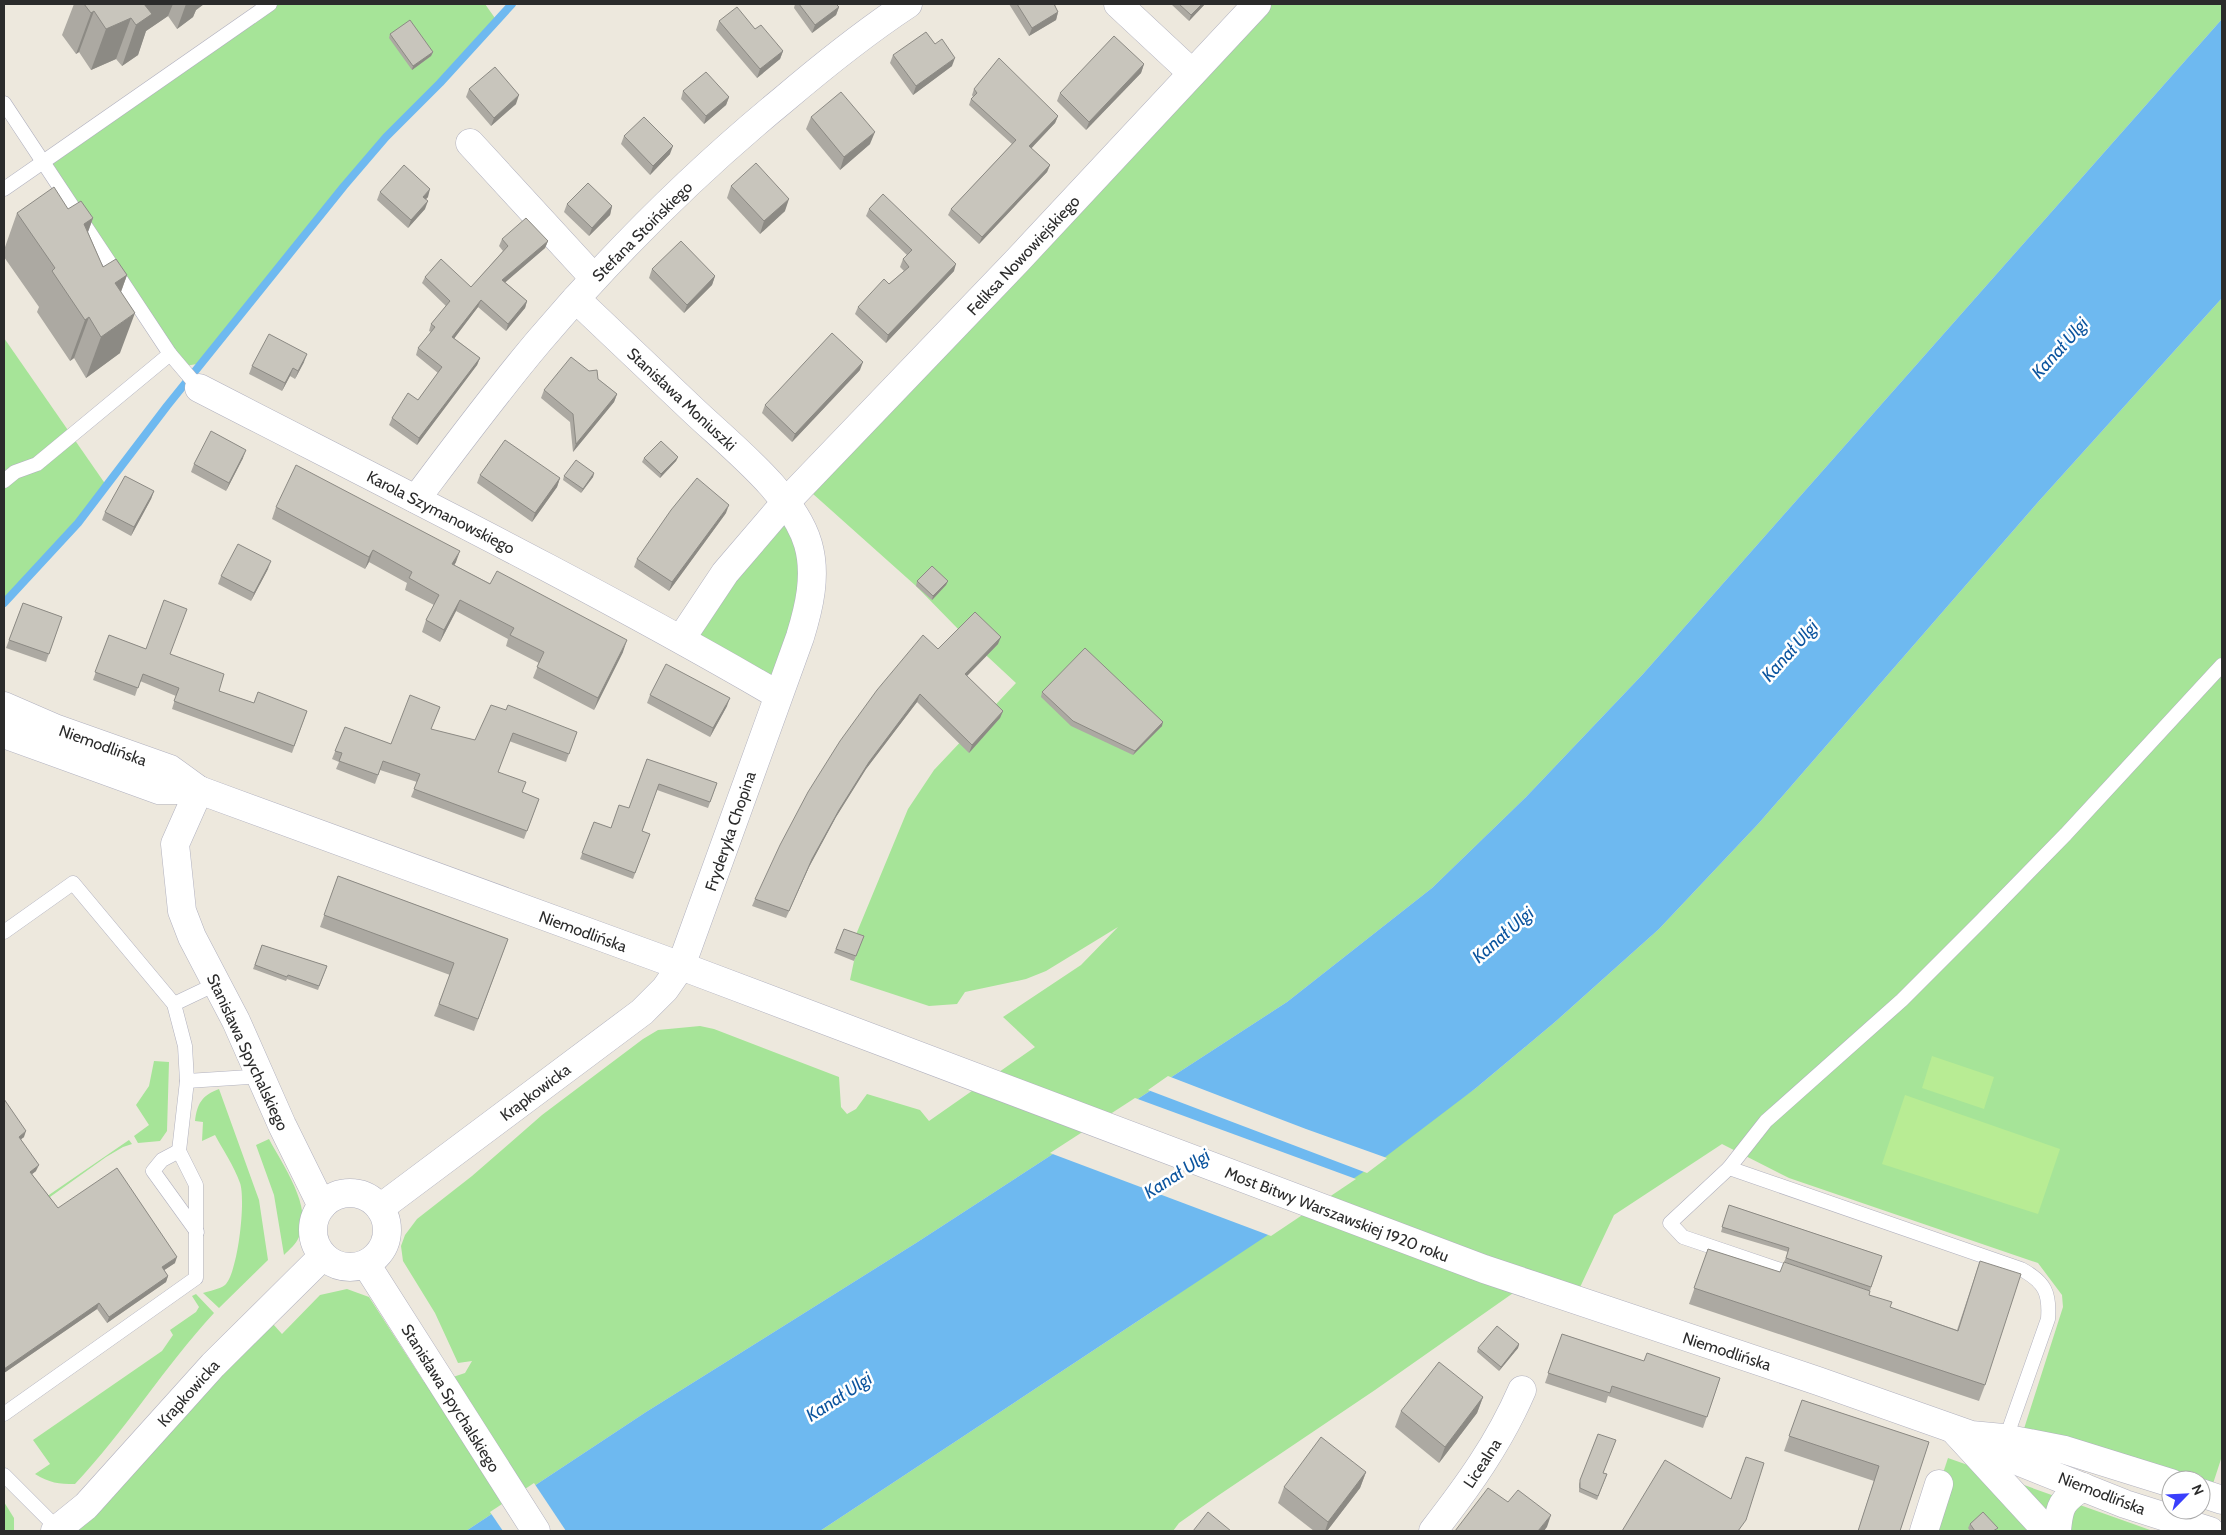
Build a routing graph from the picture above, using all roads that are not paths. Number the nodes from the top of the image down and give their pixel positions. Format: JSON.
{"nodes":[{"id":1,"x":270,"y":4,"type":"edge"},
{"id":2,"x":908,"y":4,"type":"edge"},
{"id":3,"x":1118,"y":4,"type":"edge"},
{"id":4,"x":1257,"y":4,"type":"edge"},
{"id":5,"x":1192,"y":73,"type":"junction"},
{"id":6,"x":4,"y":103,"type":"edge"},
{"id":7,"x":470,"y":143,"type":"dead end"},
{"id":8,"x":43,"y":162,"type":"junction"},
{"id":9,"x":4,"y":189,"type":"edge"},
{"id":10,"x":594,"y":278,"type":"junction"},
{"id":11,"x":576,"y":299,"type":"junction"},
{"id":12,"x":170,"y":354,"type":"junction"},
{"id":13,"x":198,"y":388,"type":"joint"},
{"id":14,"x":4,"y":481,"type":"edge"},
{"id":15,"x":416,"y":499,"type":"junction"},
{"id":16,"x":785,"y":503,"type":"junction"},
{"id":17,"x":681,"y":638,"type":"junction"},
{"id":18,"x":2222,"y":665,"type":"edge"},
{"id":19,"x":778,"y":695,"type":"junction"},
{"id":20,"x":4,"y":706,"type":"edge"},
{"id":21,"x":4,"y":734,"type":"edge"},
{"id":22,"x":199,"y":790,"type":"junction"},
{"id":23,"x":4,"y":932,"type":"edge"},
{"id":24,"x":682,"y":966,"type":"junction"},
{"id":25,"x":216,"y":984,"type":"junction"},
{"id":26,"x":174,"y":1004,"type":"junction"},
{"id":27,"x":258,"y":1073,"type":"junction"},
{"id":28,"x":966,"y":1074,"type":"joint"},
{"id":29,"x":187,"y":1081,"type":"junction"},
{"id":30,"x":180,"y":1151,"type":"junction"},
{"id":31,"x":1729,"y":1168,"type":"junction"},
{"id":32,"x":322,"y":1206,"type":"junction"},
{"id":33,"x":380,"y":1208,"type":"junction"},
{"id":34,"x":198,"y":1232,"type":"junction"},
{"id":35,"x":323,"y":1256,"type":"junction"},
{"id":36,"x":366,"y":1264,"type":"junction"},
{"id":37,"x":1484,"y":1269,"type":"joint"},
{"id":38,"x":1813,"y":1281,"type":"edge"},
{"id":39,"x":1522,"y":1390,"type":"dead end"},
{"id":40,"x":4,"y":1414,"type":"edge"},
{"id":41,"x":1962,"y":1432,"type":"junction"},
{"id":42,"x":2006,"y":1438,"type":"junction"},
{"id":43,"x":4,"y":1475,"type":"edge"},
{"id":44,"x":2161,"y":1480,"type":"edge"},
{"id":45,"x":1939,"y":1484,"type":"dead end"},
{"id":46,"x":2083,"y":1487,"type":"junction"},
{"id":47,"x":56,"y":1530,"type":"edge"},
{"id":48,"x":536,"y":1531,"type":"edge"},
{"id":49,"x":1433,"y":1531,"type":"edge"},
{"id":50,"x":1924,"y":1531,"type":"edge"},
{"id":51,"x":2047,"y":1531,"type":"edge"},
{"id":52,"x":2057,"y":1531,"type":"edge"},
{"id":53,"x":2210,"y":1531,"type":"edge"}],
"edges":[{"from":1,"to":8,"type":"lane"},
{"from":2,"to":10,"type":"street","name":"Stefana Stoińskiego"},
{"from":3,"to":5,"type":"street"},
{"from":4,"to":5,"type":"street","name":"Feliksa Nowowiejskiego"},
{"from":5,"to":16,"type":"street","name":"Feliksa Nowowiejskiego"},
{"from":6,"to":8,"type":"lane"},
{"from":7,"to":10,"type":"street"},
{"from":8,"to":9,"type":"lane"},
{"from":8,"to":12,"type":"lane"},
{"from":10,"to":11,"type":"street","name":"Stefana Stoińskiego"},
{"from":11,"to":15,"type":"street","name":"Stefana Stoińskiego"},
{"from":11,"to":16,"type":"street","name":"Stanisława Moniuszki"},
{"from":12,"to":13,"type":"lane"},
{"from":12,"to":14,"type":"lane"},
{"from":13,"to":15,"type":"street","name":"Karola Szymanowskiego"},
{"from":15,"to":17,"type":"street","name":"Karola Szymanowskiego"},
{"from":16,"to":17,"type":"street","name":"Feliksa Nowowiejskiego"},
{"from":16,"to":19,"type":"street","name":"Stanisława Moniuszki"},
{"from":17,"to":19,"type":"street","name":"Karola Szymanowskiego"},
{"from":18,"to":31,"type":"lane"},
{"from":19,"to":24,"type":"street","name":"Fryderyka Chopina"},
{"from":20,"to":22,"type":"street","name":"Niemodlińska"},
{"from":21,"to":22,"type":"street","name":"Niemodlińska"},
{"from":22,"to":24,"type":"street","name":"Niemodlińska"},
{"from":22,"to":25,"type":"street","name":"Stanisława Spychalskiego"},
{"from":23,"to":26,"type":"lane"},
{"from":24,"to":28,"type":"street","name":"Niemodlińska"},
{"from":24,"to":33,"type":"street","name":"Krapkowicka"},
{"from":25,"to":26,"type":"lane"},
{"from":25,"to":27,"type":"street","name":"Stanisława Spychalskiego"},
{"from":26,"to":29,"type":"lane"},
{"from":27,"to":29,"type":"lane"},
{"from":27,"to":32,"type":"street","name":"Stanisława Spychalskiego"},
{"from":28,"to":37,"type":"street","name":"Most Bitwy Warszawskiej 1920 roku"},
{"from":29,"to":30,"type":"lane"},
{"from":30,"to":34,"type":"lane"},
{"from":30,"to":34,"type":"lane"},
{"from":31,"to":38,"type":"lane"},
{"from":31,"to":42,"type":"lane"},
{"from":32,"to":33,"type":"street"},
{"from":32,"to":35,"type":"street"},
{"from":33,"to":36,"type":"street"},
{"from":34,"to":40,"type":"lane"},
{"from":35,"to":36,"type":"street"},
{"from":35,"to":47,"type":"street","name":"Krapkowicka"},
{"from":36,"to":48,"type":"street","name":"Stanisława Spychalskiego"},
{"from":37,"to":41,"type":"street","name":"Niemodlińska"},
{"from":39,"to":49,"type":"street","name":"Licealna"},
{"from":41,"to":42,"type":"street","name":"Niemodlińska"},
{"from":41,"to":46,"type":"street","name":"Niemodlińska"},
{"from":41,"to":51,"type":"street"},
{"from":42,"to":44,"type":"street","name":"Niemodlińska"},
{"from":43,"to":47,"type":"lane"},
{"from":45,"to":50,"type":"street"},
{"from":46,"to":52,"type":"street"},
{"from":46,"to":53,"type":"street","name":"Niemodlińska"}]}
